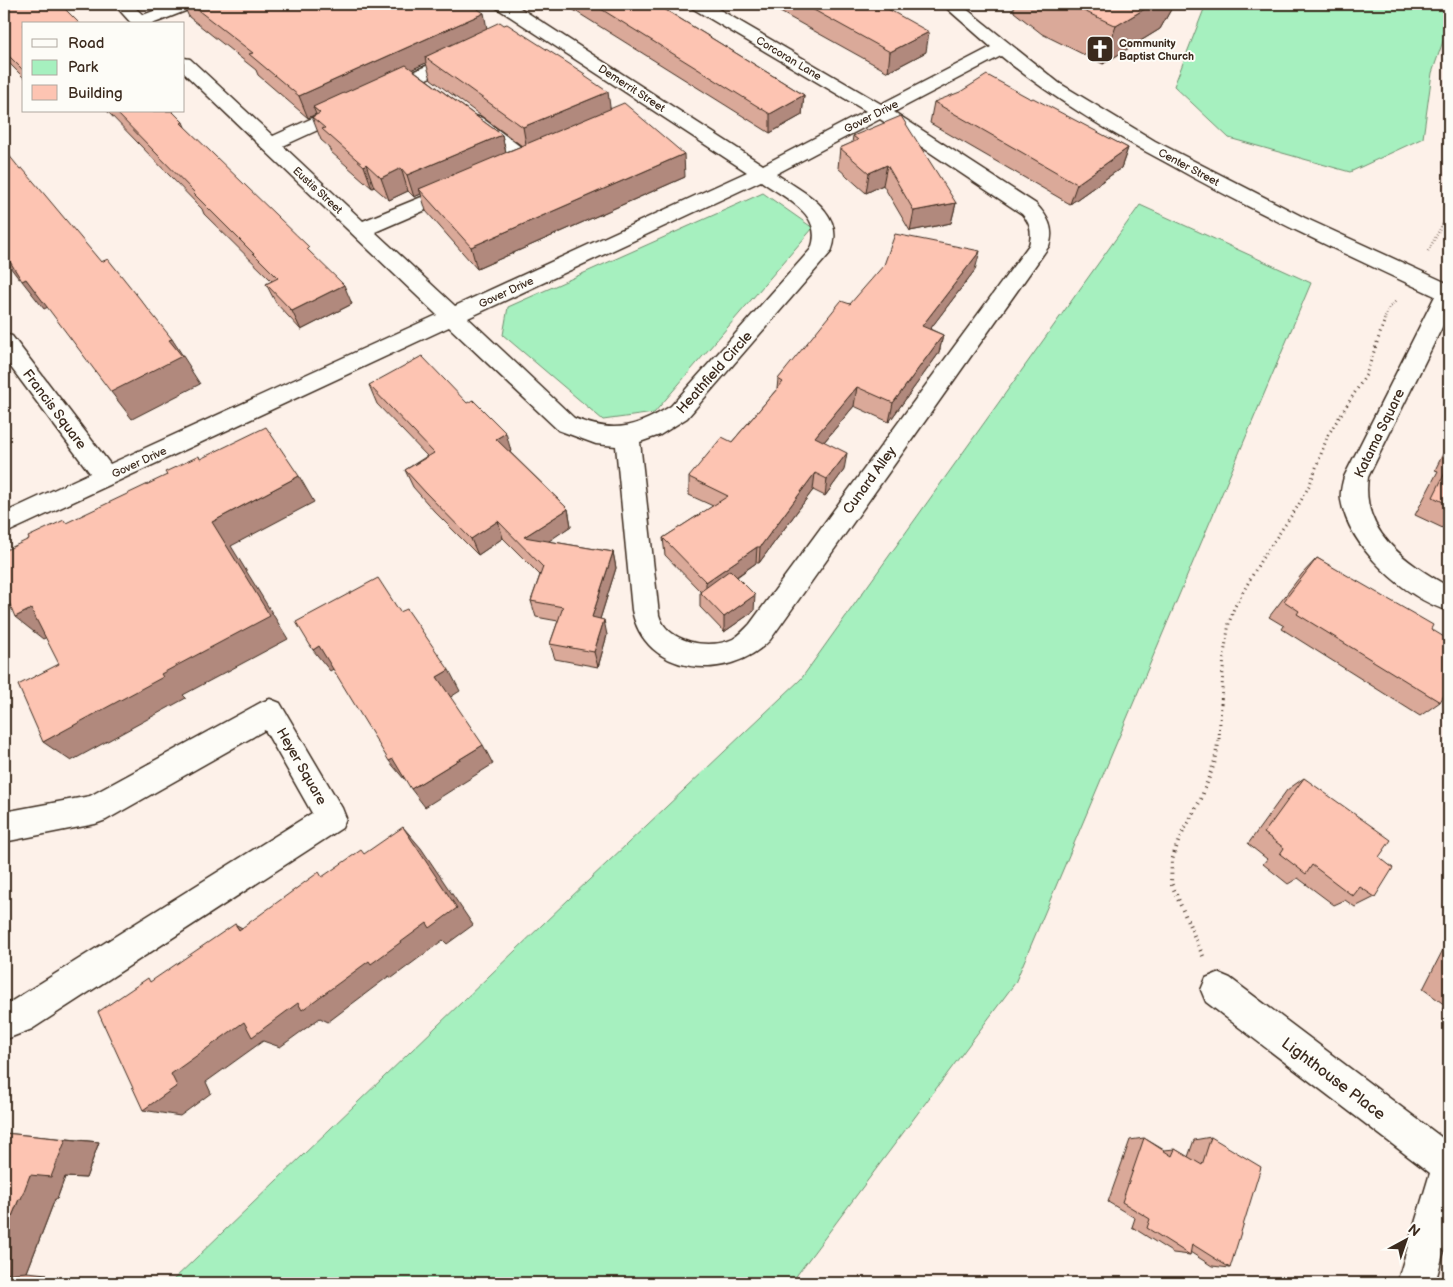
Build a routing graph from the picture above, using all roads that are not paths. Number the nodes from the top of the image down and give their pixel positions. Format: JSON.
{"nodes":[{"id":1,"x":122,"y":4,"type":"edge"},
{"id":2,"x":187,"y":4,"type":"edge"},
{"id":3,"x":503,"y":4,"type":"edge"},
{"id":4,"x":698,"y":4,"type":"edge"},
{"id":5,"x":950,"y":4,"type":"edge"},
{"id":6,"x":140,"y":22,"type":"edge"},
{"id":7,"x":143,"y":22,"type":"edge"},
{"id":8,"x":532,"y":23,"type":"junction"},
{"id":9,"x":516,"y":30,"type":"edge"},
{"id":10,"x":1003,"y":48,"type":"junction"},
{"id":11,"x":473,"y":50,"type":"edge"},
{"id":12,"x":185,"y":64,"type":"edge"},
{"id":13,"x":414,"y":78,"type":"junction"},
{"id":14,"x":430,"y":90,"type":"edge"},
{"id":15,"x":881,"y":112,"type":"junction"},
{"id":16,"x":462,"y":113,"type":"edge"},
{"id":17,"x":270,"y":145,"type":"junction"},
{"id":18,"x":507,"y":168,"type":"edge"},
{"id":19,"x":762,"y":173,"type":"junction"},
{"id":20,"x":470,"y":183,"type":"edge"},
{"id":21,"x":360,"y":230,"type":"junction"},
{"id":22,"x":1449,"y":293,"type":"edge"},
{"id":23,"x":452,"y":317,"type":"junction"},
{"id":24,"x":4,"y":342,"type":"edge"},
{"id":25,"x":627,"y":436,"type":"junction"},
{"id":26,"x":106,"y":477,"type":"junction"},
{"id":27,"x":4,"y":524,"type":"edge"},
{"id":28,"x":1449,"y":600,"type":"edge"},
{"id":29,"x":4,"y":827,"type":"edge"},
{"id":30,"x":1218,"y":990,"type":"road end"},
{"id":31,"x":4,"y":1023,"type":"edge"},
{"id":32,"x":1449,"y":1165,"type":"edge"},
{"id":33,"x":1449,"y":1171,"type":"edge"},
{"id":34,"x":1416,"y":1283,"type":"edge"}],
"edges":[{"from":1,"to":6,"type":"street"},
{"from":2,"to":7,"type":"street"},
{"from":3,"to":8,"type":"street","name":"Demerrit Street"},
{"from":4,"to":15,"type":"street","name":"Corcoran Lane"},
{"from":5,"to":10,"type":"street","name":"Center Street"},
{"from":8,"to":9,"type":"street"},
{"from":8,"to":19,"type":"street","name":"Demerrit Street"},
{"from":10,"to":15,"type":"street","name":"Gover Drive"},
{"from":10,"to":22,"type":"street","name":"Center Street"},
{"from":11,"to":13,"type":"street"},
{"from":12,"to":17,"type":"street","name":"Eustis Street"},
{"from":13,"to":14,"type":"street"},
{"from":13,"to":17,"type":"street"},
{"from":15,"to":19,"type":"street","name":"Gover Drive"},
{"from":15,"to":25,"type":"street","name":"Cunard Alley"},
{"from":16,"to":18,"type":"street"},
{"from":17,"to":21,"type":"street","name":"Eustis Street"},
{"from":19,"to":23,"type":"street","name":"Gover Drive"},
{"from":19,"to":25,"type":"street","name":"Heathfield Circle"},
{"from":20,"to":21,"type":"street"},
{"from":21,"to":23,"type":"street","name":"Eustis Street"},
{"from":22,"to":28,"type":"street","name":"Katama Square"},
{"from":23,"to":25,"type":"street","name":"Heathfield Circle"},
{"from":23,"to":26,"type":"street","name":"Gover Drive"},
{"from":24,"to":26,"type":"street","name":"Francis Square"},
{"from":26,"to":27,"type":"street","name":"Gover Drive"},
{"from":29,"to":31,"type":"street","name":"Heyer Square"},
{"from":30,"to":32,"type":"street","name":"Lighthouse Place"},
{"from":33,"to":34,"type":"street"}]}
